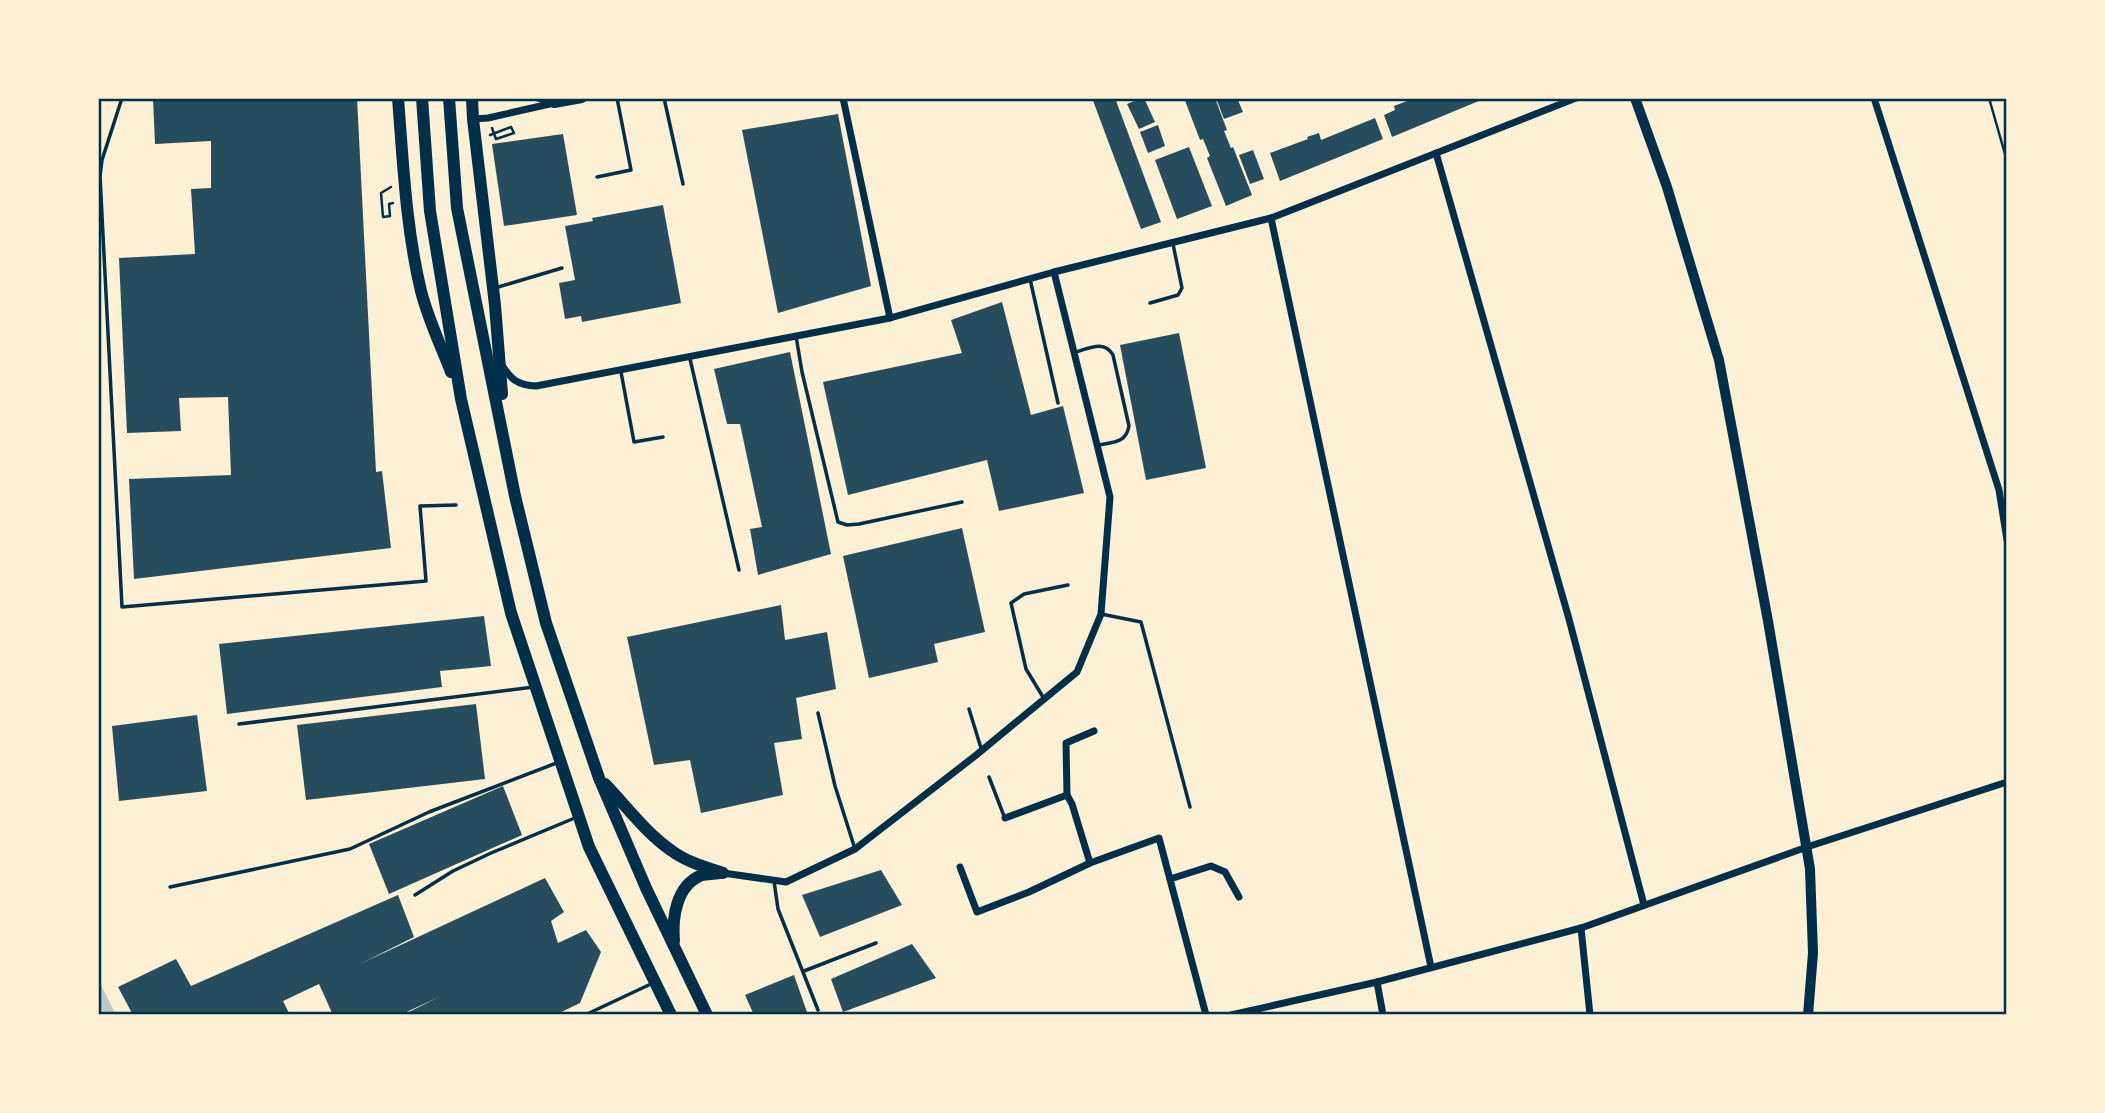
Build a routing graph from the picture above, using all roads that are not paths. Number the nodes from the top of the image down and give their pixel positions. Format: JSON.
{"nodes":[{"id":1,"x":122,"y":98,"type":"edge"},
{"id":2,"x":398,"y":98,"type":"edge"},
{"id":3,"x":422,"y":98,"type":"edge"},
{"id":4,"x":449,"y":98,"type":"edge"},
{"id":5,"x":472,"y":98,"type":"edge"},
{"id":6,"x":538,"y":98,"type":"edge"},
{"id":7,"x":582,"y":98,"type":"edge"},
{"id":8,"x":617,"y":98,"type":"edge"},
{"id":9,"x":664,"y":98,"type":"edge"},
{"id":10,"x":843,"y":98,"type":"edge"},
{"id":11,"x":1576,"y":98,"type":"edge"},
{"id":12,"x":1635,"y":98,"type":"edge"},
{"id":13,"x":1874,"y":98,"type":"edge"},
{"id":14,"x":554,"y":103,"type":"junction"},
{"id":15,"x":473,"y":119,"type":"junction"},
{"id":16,"x":1436,"y":153,"type":"junction"},
{"id":17,"x":597,"y":177,"type":"dead end"},
{"id":18,"x":683,"y":184,"type":"dead end"},
{"id":19,"x":1271,"y":218,"type":"junction"},
{"id":20,"x":1173,"y":242,"type":"junction"},
{"id":21,"x":562,"y":268,"type":"dead end"},
{"id":22,"x":1054,"y":272,"type":"junction"},
{"id":23,"x":1030,"y":279,"type":"junction"},
{"id":24,"x":493,"y":288,"type":"junction"},
{"id":25,"x":1150,"y":303,"type":"dead end"},
{"id":26,"x":890,"y":318,"type":"junction"},
{"id":27,"x":796,"y":336,"type":"junction"},
{"id":28,"x":1074,"y":353,"type":"junction"},
{"id":29,"x":690,"y":356,"type":"junction"},
{"id":30,"x":499,"y":362,"type":"junction"},
{"id":31,"x":621,"y":370,"type":"junction"},
{"id":32,"x":461,"y":399,"type":"junction"},
{"id":33,"x":1058,"y":403,"type":"dead end"},
{"id":34,"x":663,"y":437,"type":"dead end"},
{"id":35,"x":1097,"y":446,"type":"junction"},
{"id":36,"x":505,"y":447,"type":"junction"},
{"id":37,"x":962,"y":502,"type":"dead end"},
{"id":38,"x":456,"y":505,"type":"dead end"},
{"id":39,"x":2007,"y":540,"type":"edge"},
{"id":40,"x":739,"y":570,"type":"dead end"},
{"id":41,"x":1068,"y":586,"type":"dead end"},
{"id":42,"x":1101,"y":614,"type":"junction"},
{"id":43,"x":536,"y":687,"type":"junction"},
{"id":44,"x":1044,"y":699,"type":"junction"},
{"id":45,"x":969,"y":709,"type":"dead end"},
{"id":46,"x":818,"y":713,"type":"dead end"},
{"id":47,"x":239,"y":724,"type":"dead end"},
{"id":48,"x":1094,"y":731,"type":"dead end"},
{"id":49,"x":982,"y":750,"type":"junction"},
{"id":50,"x":561,"y":762,"type":"junction"},
{"id":51,"x":989,"y":777,"type":"dead end"},
{"id":52,"x":599,"y":778,"type":"junction"},
{"id":53,"x":2007,"y":782,"type":"edge"},
{"id":54,"x":1067,"y":795,"type":"junction"},
{"id":55,"x":1190,"y":807,"type":"dead end"},
{"id":56,"x":579,"y":816,"type":"junction"},
{"id":57,"x":1005,"y":818,"type":"joint"},
{"id":58,"x":1807,"y":847,"type":"junction"},
{"id":59,"x":855,"y":849,"type":"junction"},
{"id":60,"x":1090,"y":863,"type":"junction"},
{"id":61,"x":960,"y":867,"type":"dead end"},
{"id":62,"x":723,"y":873,"type":"junction"},
{"id":63,"x":1170,"y":879,"type":"junction"},
{"id":64,"x":775,"y":881,"type":"junction"},
{"id":65,"x":170,"y":887,"type":"dead end"},
{"id":66,"x":415,"y":895,"type":"dead end"},
{"id":67,"x":1239,"y":897,"type":"dead end"},
{"id":68,"x":1644,"y":905,"type":"junction"},
{"id":69,"x":1581,"y":928,"type":"junction"},
{"id":70,"x":876,"y":943,"type":"dead end"},
{"id":71,"x":674,"y":949,"type":"junction"},
{"id":72,"x":1431,"y":967,"type":"junction"},
{"id":73,"x":804,"y":971,"type":"junction"},
{"id":74,"x":655,"y":982,"type":"junction"},
{"id":75,"x":1377,"y":982,"type":"junction"},
{"id":76,"x":818,"y":1010,"type":"dead end"},
{"id":77,"x":667,"y":1014,"type":"edge"},
{"id":78,"x":585,"y":1015,"type":"edge"},
{"id":79,"x":707,"y":1015,"type":"edge"},
{"id":80,"x":1206,"y":1015,"type":"edge"},
{"id":81,"x":1231,"y":1015,"type":"edge"},
{"id":82,"x":1383,"y":1015,"type":"edge"},
{"id":83,"x":1590,"y":1015,"type":"edge"},
{"id":84,"x":1808,"y":1015,"type":"edge"}],
"edges":[{"from":1,"to":38,"type":"lane"},
{"from":2,"to":32,"type":"highway"},
{"from":3,"to":32,"type":"highway"},
{"from":4,"to":36,"type":"highway"},
{"from":5,"to":15,"type":"highway"},
{"from":6,"to":14,"type":"street"},
{"from":7,"to":14,"type":"street"},
{"from":8,"to":17,"type":"lane"},
{"from":9,"to":18,"type":"lane"},
{"from":10,"to":26,"type":"street"},
{"from":11,"to":16,"type":"street"},
{"from":12,"to":58,"type":"street"},
{"from":13,"to":39,"type":"street"},
{"from":14,"to":15,"type":"street"},
{"from":15,"to":24,"type":"highway"},
{"from":16,"to":19,"type":"street"},
{"from":16,"to":68,"type":"street"},
{"from":19,"to":20,"type":"street"},
{"from":19,"to":72,"type":"street"},
{"from":20,"to":22,"type":"street"},
{"from":20,"to":25,"type":"lane"},
{"from":21,"to":24,"type":"lane"},
{"from":22,"to":23,"type":"street"},
{"from":22,"to":28,"type":"street"},
{"from":23,"to":26,"type":"street"},
{"from":23,"to":33,"type":"lane"},
{"from":24,"to":30,"type":"highway"},
{"from":26,"to":27,"type":"street"},
{"from":27,"to":29,"type":"street"},
{"from":27,"to":37,"type":"lane"},
{"from":28,"to":35,"type":"street"},
{"from":28,"to":35,"type":"lane"},
{"from":29,"to":31,"type":"street"},
{"from":29,"to":40,"type":"lane"},
{"from":30,"to":31,"type":"street"},
{"from":30,"to":36,"type":"highway"},
{"from":31,"to":34,"type":"lane"},
{"from":32,"to":43,"type":"highway"},
{"from":35,"to":42,"type":"street"},
{"from":36,"to":52,"type":"highway"},
{"from":41,"to":44,"type":"lane"},
{"from":42,"to":44,"type":"street"},
{"from":42,"to":55,"type":"lane"},
{"from":43,"to":47,"type":"lane"},
{"from":43,"to":50,"type":"highway"},
{"from":44,"to":49,"type":"street"},
{"from":45,"to":49,"type":"lane"},
{"from":46,"to":59,"type":"lane"},
{"from":48,"to":54,"type":"street"},
{"from":49,"to":59,"type":"street"},
{"from":50,"to":56,"type":"highway"},
{"from":50,"to":65,"type":"lane"},
{"from":51,"to":57,"type":"lane"},
{"from":52,"to":62,"type":"highway"},
{"from":52,"to":71,"type":"highway"},
{"from":53,"to":58,"type":"street"},
{"from":54,"to":57,"type":"street"},
{"from":54,"to":60,"type":"street"},
{"from":56,"to":66,"type":"lane"},
{"from":56,"to":74,"type":"highway"},
{"from":58,"to":68,"type":"street"},
{"from":58,"to":84,"type":"street"},
{"from":59,"to":64,"type":"street"},
{"from":60,"to":61,"type":"street"},
{"from":60,"to":63,"type":"street"},
{"from":62,"to":64,"type":"street"},
{"from":62,"to":71,"type":"highway"},
{"from":63,"to":67,"type":"street"},
{"from":63,"to":80,"type":"street"},
{"from":64,"to":73,"type":"lane"},
{"from":68,"to":69,"type":"street"},
{"from":69,"to":72,"type":"street"},
{"from":69,"to":83,"type":"street"},
{"from":70,"to":73,"type":"lane"},
{"from":71,"to":79,"type":"highway"},
{"from":72,"to":75,"type":"street"},
{"from":73,"to":76,"type":"lane"},
{"from":74,"to":77,"type":"highway"},
{"from":74,"to":78,"type":"lane"},
{"from":75,"to":81,"type":"street"},
{"from":75,"to":82,"type":"street"}]}
